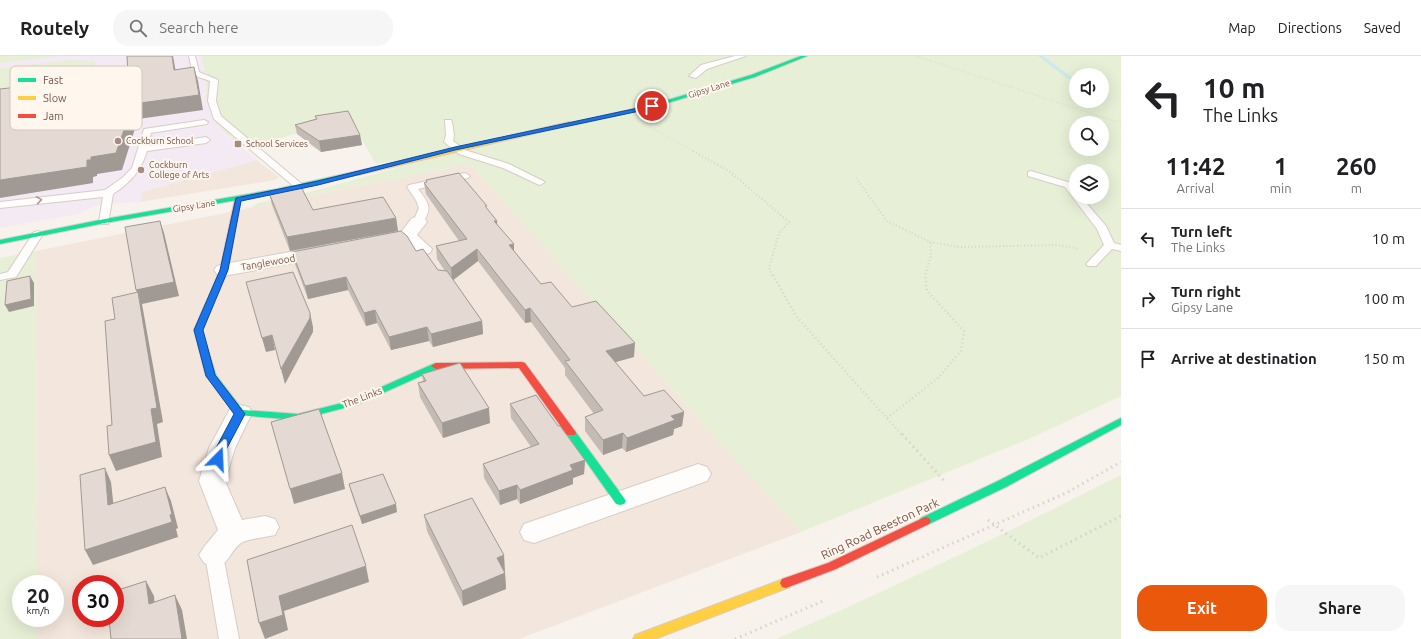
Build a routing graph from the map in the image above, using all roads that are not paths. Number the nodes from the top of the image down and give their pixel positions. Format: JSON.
{"nodes":[{"id":1,"x":192,"y":56,"type":"edge"},
{"id":2,"x":743,"y":56,"type":"edge"},
{"id":3,"x":805,"y":56,"type":"edge"},
{"id":4,"x":693,"y":76,"type":"dead end"},
{"id":5,"x":204,"y":122,"type":"dead end"},
{"id":6,"x":448,"y":122,"type":"dead end"},
{"id":7,"x":206,"y":140,"type":"dead end"},
{"id":8,"x":458,"y":148,"type":"junction"},
{"id":9,"x":143,"y":149,"type":"junction"},
{"id":10,"x":1031,"y":174,"type":"dead end"},
{"id":11,"x":465,"y":176,"type":"dead end"},
{"id":12,"x":540,"y":182,"type":"dead end"},
{"id":13,"x":1069,"y":186,"type":"edge"},
{"id":14,"x":300,"y":187,"type":"junction"},
{"id":15,"x":108,"y":193,"type":"junction"},
{"id":16,"x":238,"y":200,"type":"junction"},
{"id":17,"x":1082,"y":204,"type":"edge"},
{"id":18,"x":0,"y":205,"type":"edge"},
{"id":19,"x":104,"y":222,"type":"junction"},
{"id":20,"x":413,"y":229,"type":"junction"},
{"id":21,"x":38,"y":234,"type":"junction"},
{"id":22,"x":0,"y":242,"type":"edge"},
{"id":23,"x":362,"y":244,"type":"edge"},
{"id":24,"x":1110,"y":245,"type":"junction"},
{"id":25,"x":1121,"y":248,"type":"edge"},
{"id":26,"x":338,"y":249,"type":"edge"},
{"id":27,"x":425,"y":252,"type":"edge"},
{"id":28,"x":1092,"y":264,"type":"dead end"},
{"id":29,"x":224,"y":270,"type":"junction"},
{"id":30,"x":0,"y":277,"type":"edge"},
{"id":31,"x":240,"y":414,"type":"junction"},
{"id":32,"x":1121,"y":421,"type":"edge"},
{"id":33,"x":698,"y":474,"type":"dead end"},
{"id":34,"x":620,"y":501,"type":"junction"},
{"id":35,"x":265,"y":527,"type":"dead end"},
{"id":36,"x":233,"y":532,"type":"junction"},
{"id":37,"x":534,"y":532,"type":"dead end"},
{"id":38,"x":214,"y":555,"type":"joint"},
{"id":39,"x":229,"y":639,"type":"edge"},
{"id":40,"x":640,"y":639,"type":"edge"}],
"edges":[{"from":1,"to":14,"type":"lane"},
{"from":2,"to":4,"type":"lane"},
{"from":3,"to":8,"type":"street","name":"Gipsy Lane"},
{"from":5,"to":9,"type":"lane"},
{"from":6,"to":8,"type":"lane"},
{"from":7,"to":9,"type":"lane"},
{"from":8,"to":12,"type":"lane"},
{"from":8,"to":14,"type":"street","name":"Gipsy Lane"},
{"from":9,"to":15,"type":"lane"},
{"from":10,"to":13,"type":"lane"},
{"from":11,"to":20,"type":"lane"},
{"from":14,"to":16,"type":"street","name":"Gipsy Lane"},
{"from":18,"to":15,"type":"lane","one_way":true},
{"from":15,"to":19,"type":"lane"},
{"from":16,"to":19,"type":"street","name":"Gipsy Lane"},
{"from":16,"to":29,"type":"street"},
{"from":17,"to":24,"type":"lane"},
{"from":19,"to":21,"type":"street","name":"Gipsy Lane"},
{"from":20,"to":23,"type":"street"},
{"from":20,"to":27,"type":"street"},
{"from":21,"to":22,"type":"street","name":"Gipsy Lane"},
{"from":21,"to":30,"type":"lane"},
{"from":24,"to":25,"type":"lane"},
{"from":24,"to":28,"type":"lane"},
{"from":26,"to":29,"type":"street","name":"Tanglewood"},
{"from":29,"to":31,"type":"street"},
{"from":31,"to":34,"type":"street","name":"The Links"},
{"from":31,"to":36,"type":"street"},
{"from":32,"to":40,"type":"street","name":"Ring Road Beeston Park"},
{"from":33,"to":34,"type":"street"},
{"from":34,"to":37,"type":"street"},
{"from":35,"to":36,"type":"street"},
{"from":36,"to":38,"type":"street"},
{"from":38,"to":39,"type":"lane"}]}
